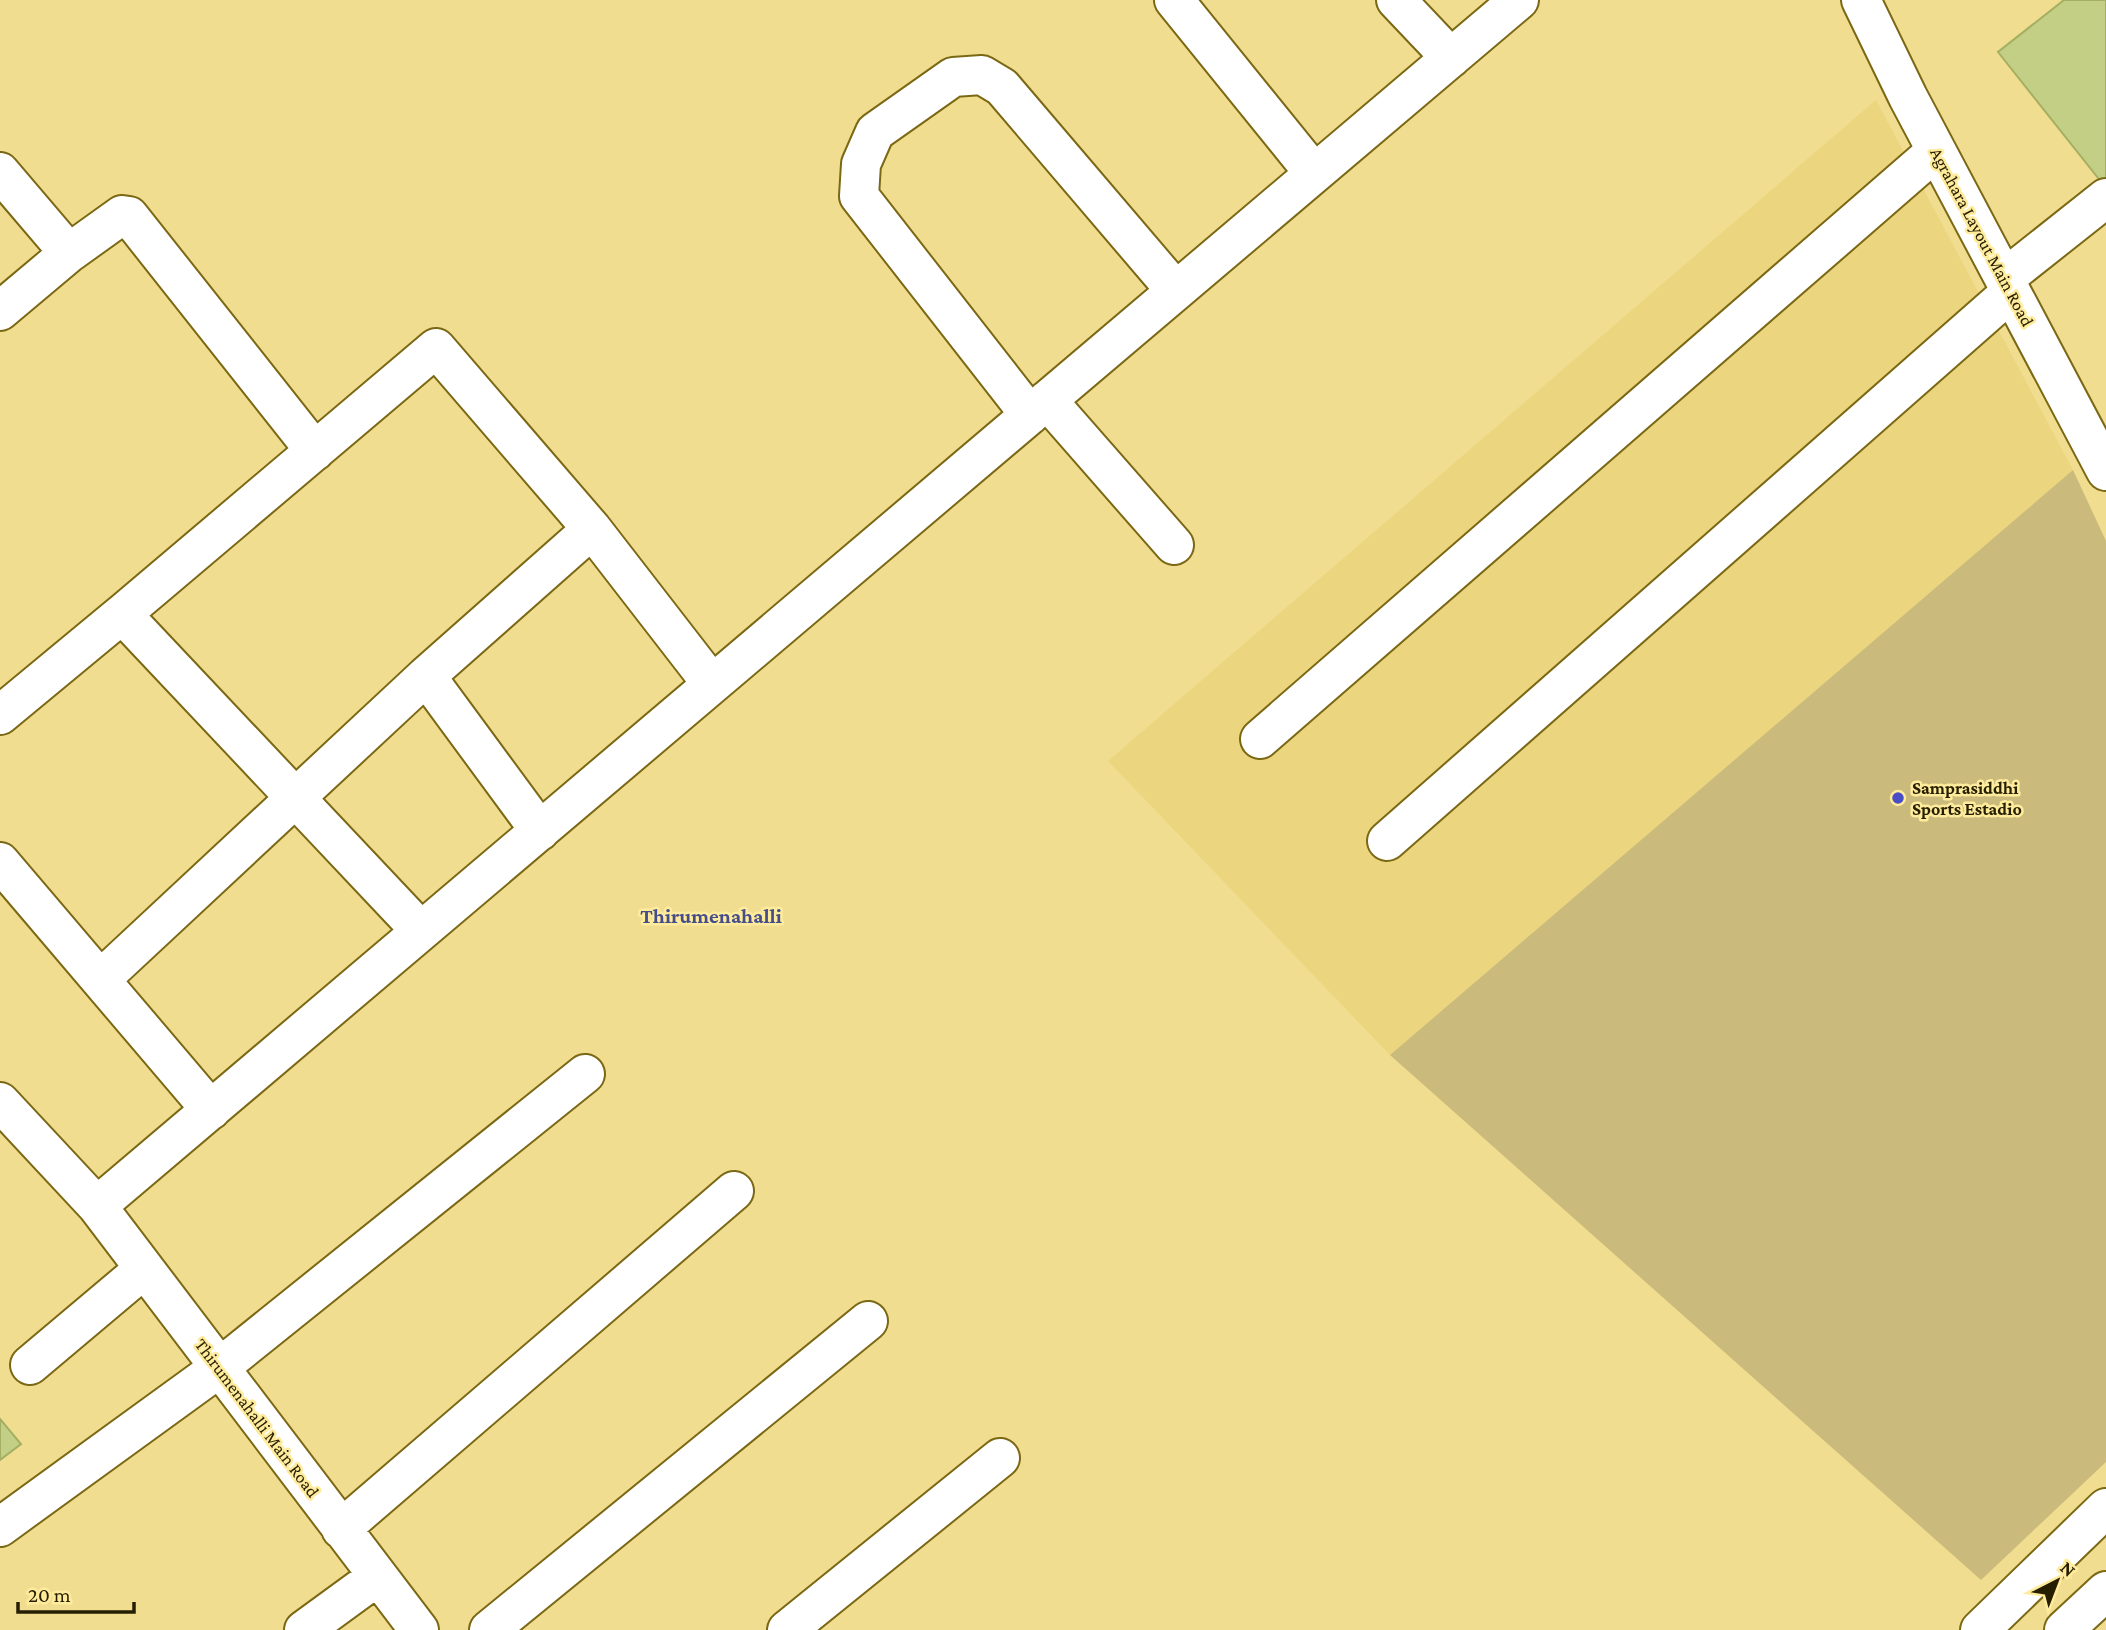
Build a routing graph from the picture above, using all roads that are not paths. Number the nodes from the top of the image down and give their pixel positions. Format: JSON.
{"nodes":[{"id":1,"x":1174,"y":0,"type":"edge"},
{"id":2,"x":1396,"y":0,"type":"edge"},
{"id":3,"x":1519,"y":0,"type":"edge"},
{"id":4,"x":1861,"y":0,"type":"edge"},
{"id":5,"x":1451,"y":58,"type":"junction"},
{"id":6,"x":1936,"y":151,"type":"junction"},
{"id":7,"x":0,"y":172,"type":"edge"},
{"id":8,"x":1314,"y":173,"type":"junction"},
{"id":9,"x":2106,"y":198,"type":"edge"},
{"id":10,"x":69,"y":253,"type":"junction"},
{"id":11,"x":2008,"y":285,"type":"junction"},
{"id":12,"x":1176,"y":291,"type":"junction"},
{"id":13,"x":0,"y":311,"type":"edge"},
{"id":14,"x":1038,"y":407,"type":"junction"},
{"id":15,"x":315,"y":451,"type":"junction"},
{"id":16,"x":2102,"y":451,"type":"edge"},
{"id":17,"x":592,"y":529,"type":"junction"},
{"id":18,"x":1174,"y":545,"type":"dead end"},
{"id":19,"x":122,"y":614,"type":"junction"},
{"id":20,"x":426,"y":676,"type":"junction"},
{"id":21,"x":712,"y":684,"type":"junction"},
{"id":22,"x":0,"y":715,"type":"edge"},
{"id":23,"x":1260,"y":739,"type":"dead end"},
{"id":24,"x":296,"y":798,"type":"junction"},
{"id":25,"x":540,"y":831,"type":"junction"},
{"id":26,"x":1387,"y":841,"type":"dead end"},
{"id":27,"x":0,"y":862,"type":"edge"},
{"id":28,"x":421,"y":931,"type":"junction"},
{"id":29,"x":101,"y":979,"type":"junction"},
{"id":30,"x":585,"y":1074,"type":"dead end"},
{"id":31,"x":0,"y":1102,"type":"edge"},
{"id":32,"x":211,"y":1110,"type":"junction"},
{"id":33,"x":734,"y":1191,"type":"dead end"},
{"id":34,"x":97,"y":1206,"type":"junction"},
{"id":35,"x":144,"y":1269,"type":"junction"},
{"id":36,"x":868,"y":1321,"type":"dead end"},
{"id":37,"x":30,"y":1365,"type":"dead end"},
{"id":38,"x":219,"y":1368,"type":"junction"},
{"id":39,"x":1000,"y":1458,"type":"dead end"},
{"id":40,"x":2106,"y":1508,"type":"edge"},
{"id":41,"x":0,"y":1527,"type":"edge"},
{"id":42,"x":341,"y":1529,"type":"junction"},
{"id":43,"x":377,"y":1576,"type":"junction"},
{"id":44,"x":2106,"y":1591,"type":"edge"},
{"id":45,"x":304,"y":1630,"type":"edge"},
{"id":46,"x":419,"y":1630,"type":"edge"},
{"id":47,"x":489,"y":1630,"type":"edge"},
{"id":48,"x":787,"y":1630,"type":"edge"},
{"id":49,"x":1979,"y":1630,"type":"edge"},
{"id":50,"x":2064,"y":1630,"type":"edge"}],
"edges":[{"from":1,"to":8,"type":"street"},
{"from":2,"to":5,"type":"street"},
{"from":3,"to":5,"type":"street"},
{"from":4,"to":6,"type":"street","name":"Agrahara Layout Main Road"},
{"from":5,"to":8,"type":"street"},
{"from":6,"to":11,"type":"street","name":"Agrahara Layout Main Road"},
{"from":6,"to":23,"type":"street"},
{"from":7,"to":10,"type":"street"},
{"from":8,"to":12,"type":"street"},
{"from":9,"to":11,"type":"street"},
{"from":10,"to":13,"type":"street"},
{"from":10,"to":15,"type":"street"},
{"from":11,"to":16,"type":"street","name":"Agrahara Layout Main Road"},
{"from":11,"to":26,"type":"street"},
{"from":12,"to":14,"type":"street"},
{"from":12,"to":14,"type":"street"},
{"from":14,"to":18,"type":"street"},
{"from":14,"to":21,"type":"street"},
{"from":15,"to":17,"type":"street"},
{"from":15,"to":19,"type":"street"},
{"from":17,"to":20,"type":"street"},
{"from":17,"to":21,"type":"street"},
{"from":19,"to":22,"type":"street"},
{"from":19,"to":24,"type":"street"},
{"from":20,"to":24,"type":"street"},
{"from":20,"to":25,"type":"street"},
{"from":21,"to":25,"type":"street"},
{"from":24,"to":28,"type":"street"},
{"from":24,"to":29,"type":"street"},
{"from":25,"to":28,"type":"street"},
{"from":27,"to":29,"type":"street"},
{"from":28,"to":32,"type":"street"},
{"from":29,"to":32,"type":"street"},
{"from":30,"to":38,"type":"street"},
{"from":31,"to":34,"type":"street","name":"Thirumenahalli Main Road"},
{"from":32,"to":34,"type":"street"},
{"from":33,"to":42,"type":"street"},
{"from":34,"to":35,"type":"street","name":"Thirumenahalli Main Road"},
{"from":35,"to":37,"type":"street"},
{"from":35,"to":38,"type":"street","name":"Thirumenahalli Main Road"},
{"from":36,"to":47,"type":"street"},
{"from":38,"to":41,"type":"street"},
{"from":38,"to":42,"type":"street","name":"Thirumenahalli Main Road"},
{"from":39,"to":48,"type":"street"},
{"from":40,"to":49,"type":"street"},
{"from":42,"to":43,"type":"street","name":"Thirumenahalli Main Road"},
{"from":43,"to":45,"type":"street"},
{"from":43,"to":46,"type":"street","name":"Thirumenahalli Main Road"},
{"from":44,"to":50,"type":"street"}]}
